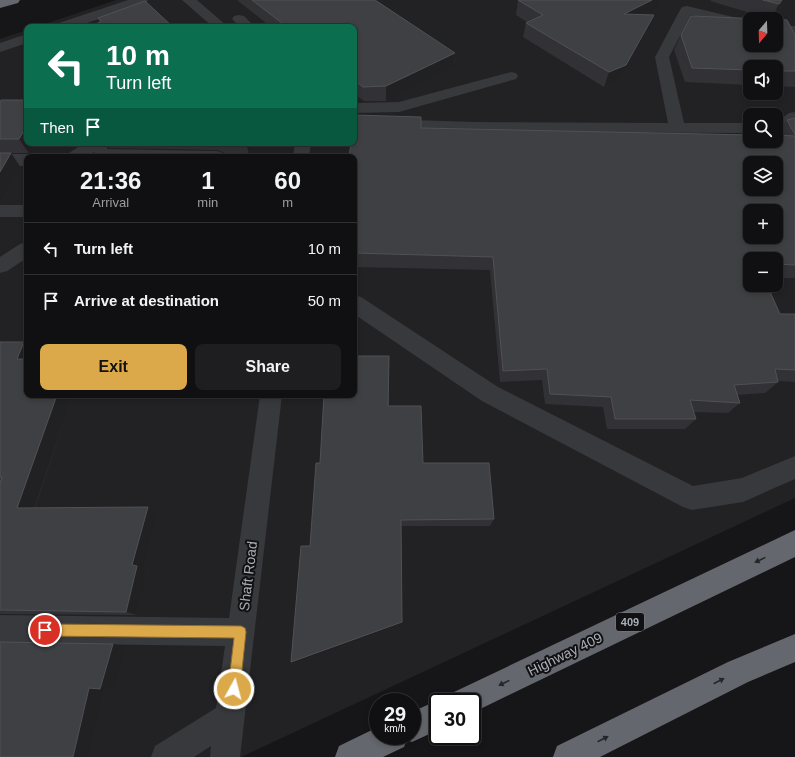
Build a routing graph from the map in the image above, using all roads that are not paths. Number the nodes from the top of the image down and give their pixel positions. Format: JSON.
{"nodes":[{"id":1,"x":13,"y":0,"type":"edge"},
{"id":2,"x":141,"y":0,"type":"edge"},
{"id":3,"x":189,"y":0,"type":"edge"},
{"id":4,"x":0,"y":4,"type":"edge"},
{"id":5,"x":743,"y":23,"type":"edge"},
{"id":6,"x":70,"y":24,"type":"edge"},
{"id":7,"x":217,"y":24,"type":"edge"},
{"id":8,"x":783,"y":29,"type":"edge"},
{"id":9,"x":795,"y":30,"type":"edge"},
{"id":10,"x":24,"y":39,"type":"edge"},
{"id":11,"x":0,"y":48,"type":"edge"},
{"id":12,"x":511,"y":76,"type":"dead end"},
{"id":13,"x":357,"y":108,"type":"edge"},
{"id":14,"x":795,"y":117,"type":"edge"},
{"id":15,"x":357,"y":123,"type":"edge"},
{"id":16,"x":783,"y":124,"type":"edge"},
{"id":17,"x":677,"y":128,"type":"junction"},
{"id":18,"x":743,"y":128,"type":"edge"},
{"id":19,"x":783,"y":128,"type":"edge"},
{"id":20,"x":795,"y":128,"type":"edge"},
{"id":21,"x":92,"y":146,"type":"edge"},
{"id":22,"x":80,"y":154,"type":"edge"},
{"id":23,"x":0,"y":160,"type":"edge"},
{"id":24,"x":24,"y":160,"type":"edge"},
{"id":25,"x":0,"y":211,"type":"edge"},
{"id":26,"x":24,"y":211,"type":"edge"},
{"id":27,"x":24,"y":251,"type":"edge"},
{"id":28,"x":0,"y":266,"type":"edge"},
{"id":29,"x":357,"y":305,"type":"edge"},
{"id":30,"x":271,"y":398,"type":"edge"},
{"id":31,"x":795,"y":467,"type":"edge"},
{"id":32,"x":795,"y":543,"type":"edge"},
{"id":33,"x":0,"y":629,"type":"edge"},
{"id":34,"x":241,"y":632,"type":"junction"},
{"id":35,"x":795,"y":648,"type":"edge"},
{"id":36,"x":481,"y":694,"type":"edge"},
{"id":37,"x":230,"y":717,"type":"junction"},
{"id":38,"x":375,"y":745,"type":"edge"},
{"id":39,"x":166,"y":757,"type":"edge"},
{"id":40,"x":225,"y":757,"type":"edge"},
{"id":41,"x":350,"y":757,"type":"edge"},
{"id":42,"x":568,"y":757,"type":"edge"}],
"edges":[{"from":1,"to":4,"type":"highway"},
{"from":2,"to":6,"type":"street"},
{"from":3,"to":7,"type":"street"},
{"from":5,"to":17,"type":"street"},
{"from":8,"to":9,"type":"street"},
{"from":10,"to":11,"type":"street"},
{"from":12,"to":13,"type":"street"},
{"from":14,"to":16,"type":"street"},
{"from":15,"to":17,"type":"street"},
{"from":17,"to":18,"type":"street"},
{"from":19,"to":20,"type":"street"},
{"from":21,"to":22,"type":"street"},
{"from":23,"to":24,"type":"street"},
{"from":25,"to":26,"type":"street"},
{"from":27,"to":28,"type":"street"},
{"from":29,"to":31,"type":"street"},
{"from":30,"to":34,"type":"street","name":"Shaft Road"},
{"from":32,"to":36,"type":"highway","name":"Highway 409","number":"409","one_way":true},
{"from":33,"to":34,"type":"street"},
{"from":34,"to":37,"type":"street","name":"Shaft Road"},
{"from":42,"to":35,"type":"highway","one_way":true},
{"from":37,"to":39,"type":"street"},
{"from":37,"to":40,"type":"street","name":"Shaft Road"},
{"from":38,"to":41,"type":"highway"}]}
